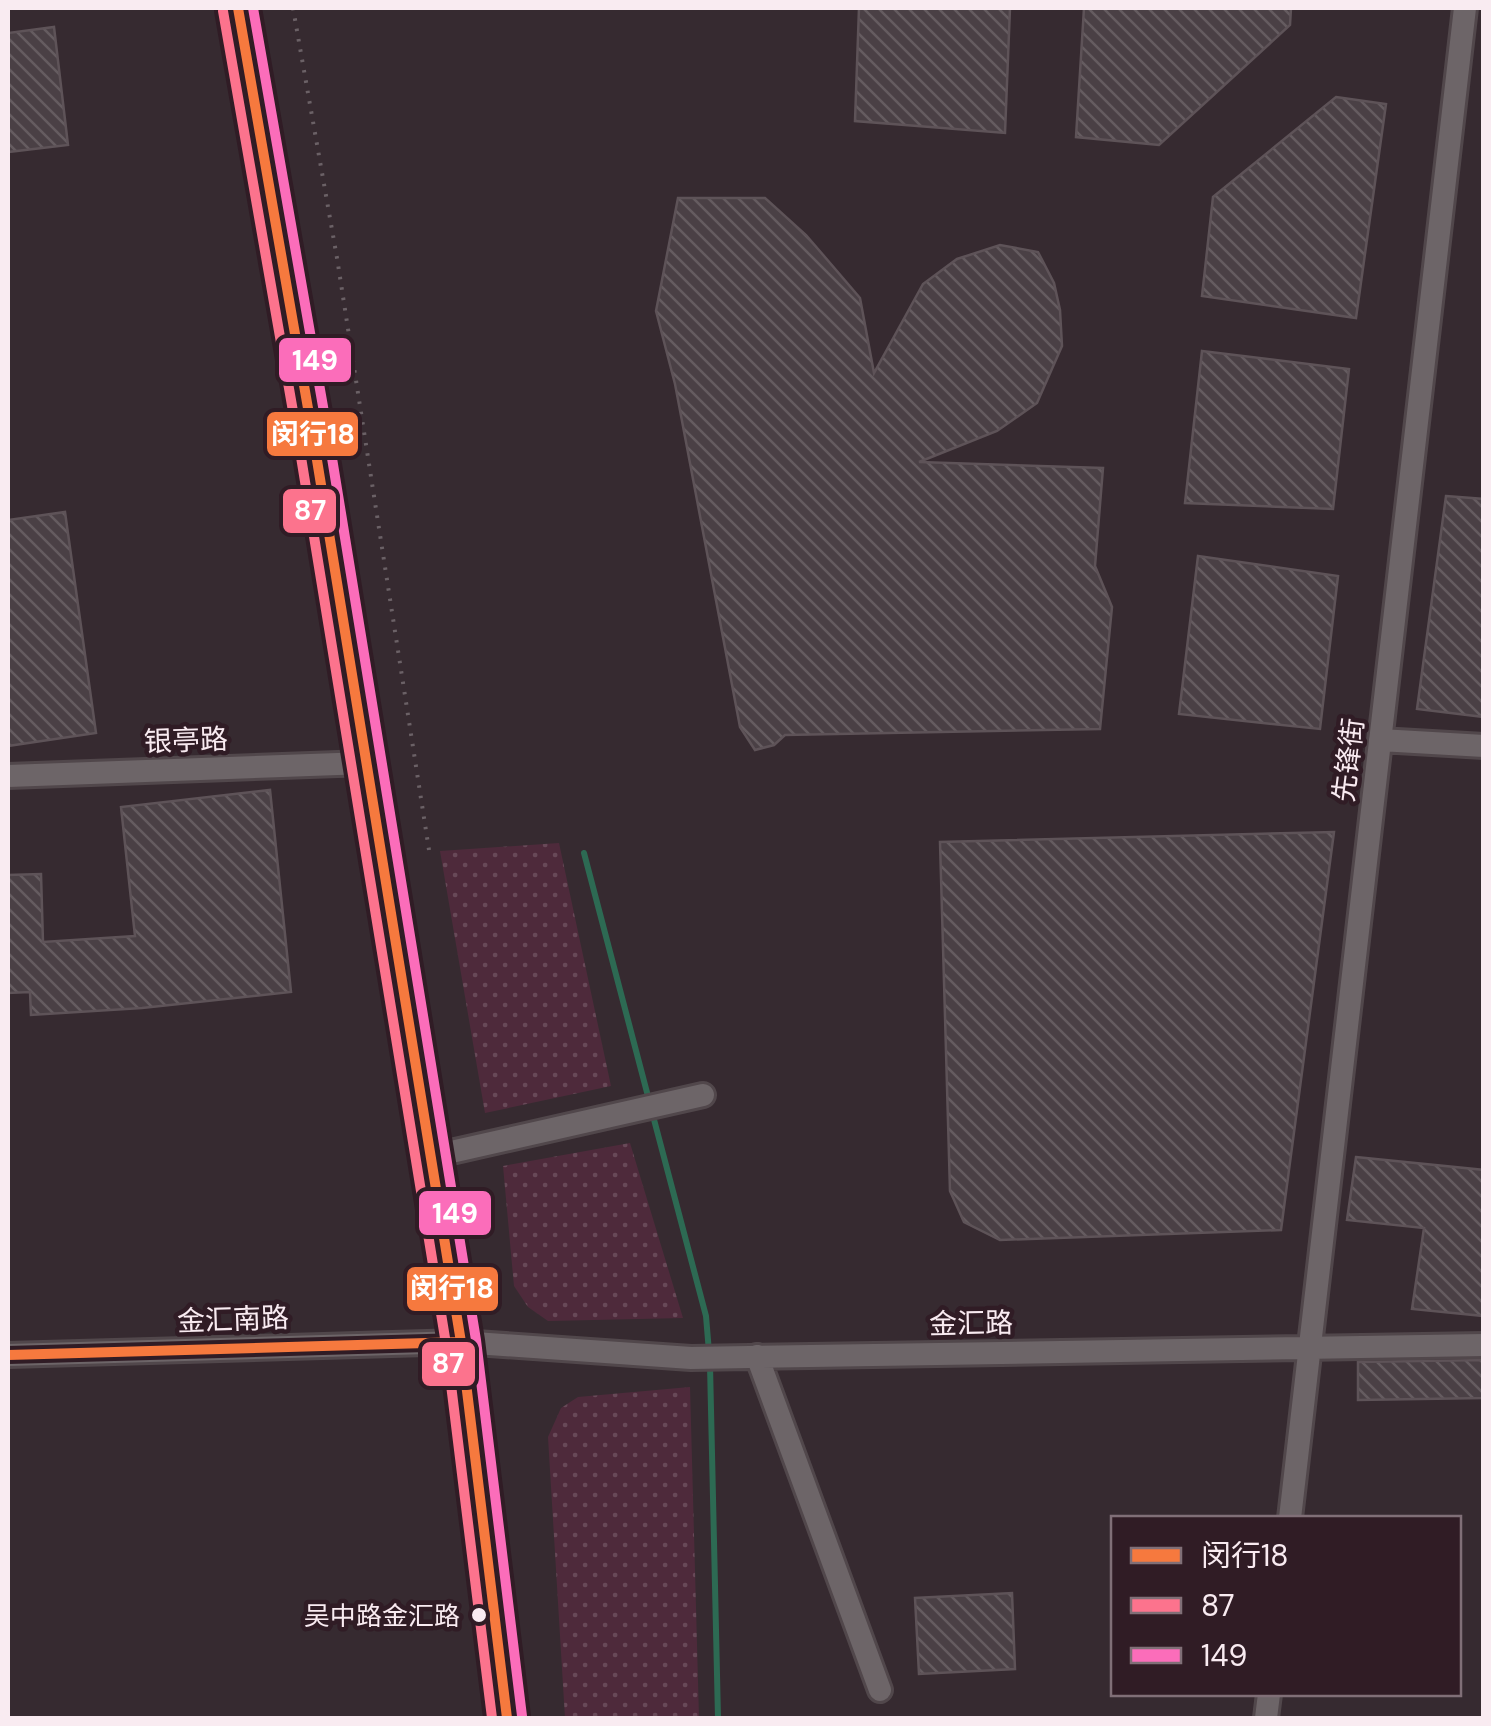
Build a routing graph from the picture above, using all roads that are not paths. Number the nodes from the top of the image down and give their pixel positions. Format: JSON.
{"nodes":[{"id":1,"x":238,"y":8,"type":"edge"},
{"id":2,"x":1465,"y":8,"type":"edge"},
{"id":3,"x":1380,"y":740,"type":"junction"},
{"id":4,"x":1484,"y":746,"type":"edge"},
{"id":5,"x":366,"y":763,"type":"junction"},
{"id":6,"x":8,"y":776,"type":"edge"},
{"id":7,"x":697,"y":1096,"type":"dead end"},
{"id":8,"x":429,"y":1157,"type":"junction"},
{"id":9,"x":461,"y":1342,"type":"junction"},
{"id":10,"x":1484,"y":1345,"type":"edge"},
{"id":11,"x":1310,"y":1349,"type":"junction"},
{"id":12,"x":8,"y":1355,"type":"edge"},
{"id":13,"x":748,"y":1356,"type":"junction"},
{"id":14,"x":1290,"y":1516,"type":"edge"},
{"id":15,"x":880,"y":1690,"type":"dead end"},
{"id":16,"x":507,"y":1718,"type":"edge"}],
"edges":[{"from":1,"to":5,"type":"main road"},
{"from":2,"to":3,"type":"street","name":"先锋街"},
{"from":3,"to":4,"type":"street"},
{"from":3,"to":11,"type":"street","name":"先锋街"},
{"from":5,"to":6,"type":"street","name":"银亭路"},
{"from":5,"to":8,"type":"main road"},
{"from":7,"to":8,"type":"street"},
{"from":8,"to":9,"type":"main road"},
{"from":9,"to":12,"type":"street","name":"金汇南路"},
{"from":9,"to":13,"type":"street","name":"金汇路"},
{"from":9,"to":16,"type":"main road"},
{"from":10,"to":11,"type":"street","name":"金汇路"},
{"from":11,"to":13,"type":"street","name":"金汇路"},
{"from":11,"to":14,"type":"street","name":"先锋街"},
{"from":13,"to":15,"type":"street"}]}
